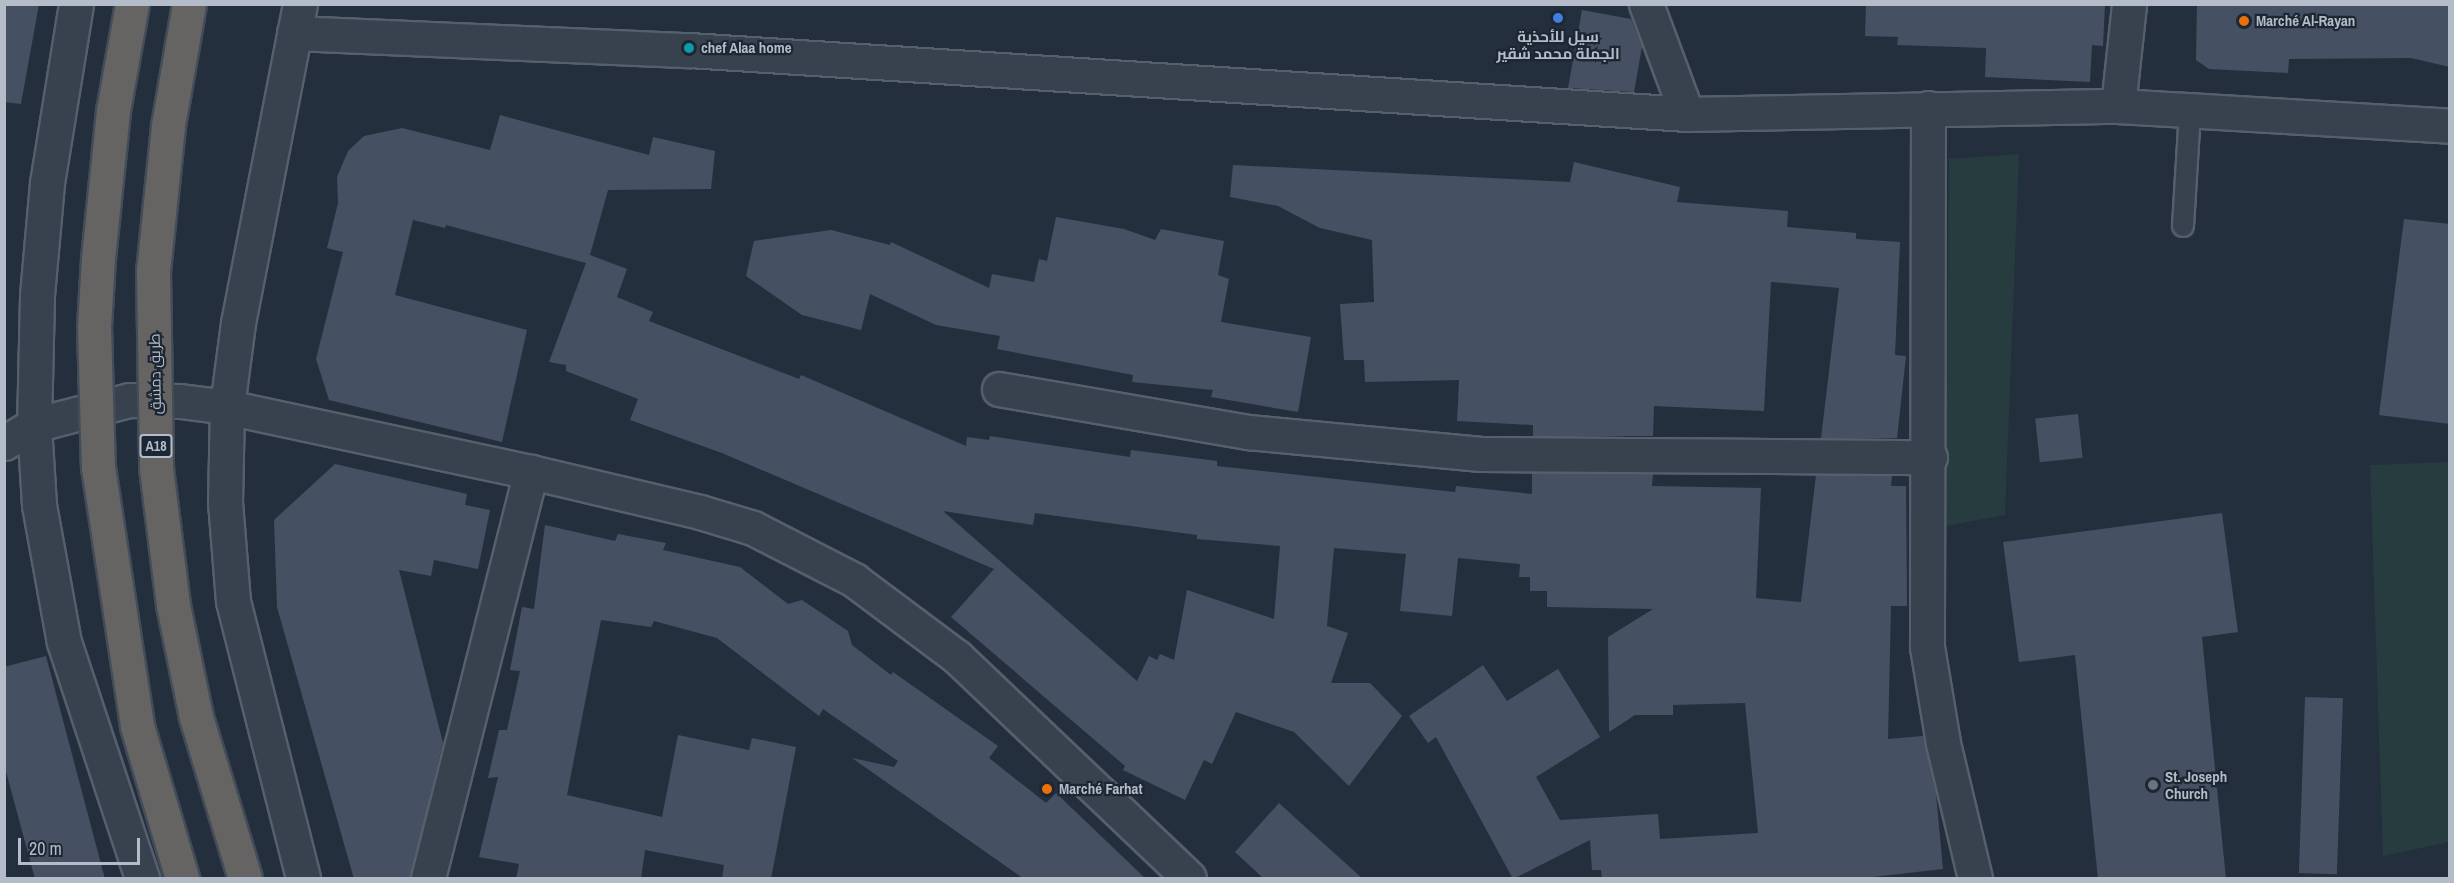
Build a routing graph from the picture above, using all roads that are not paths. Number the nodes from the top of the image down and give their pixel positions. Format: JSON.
{"nodes":[{"id":1,"x":76,"y":4,"type":"edge"},
{"id":2,"x":132,"y":4,"type":"edge"},
{"id":3,"x":189,"y":4,"type":"edge"},
{"id":4,"x":1646,"y":4,"type":"edge"},
{"id":5,"x":2129,"y":4,"type":"edge"},
{"id":6,"x":297,"y":19,"type":"edge"},
{"id":7,"x":2118,"y":106,"type":"junction"},
{"id":8,"x":1928,"y":108,"type":"junction"},
{"id":9,"x":2190,"y":110,"type":"junction"},
{"id":10,"x":1687,"y":114,"type":"junction"},
{"id":11,"x":2450,"y":126,"type":"edge"},
{"id":12,"x":2183,"y":226,"type":"dead end"},
{"id":13,"x":999,"y":389,"type":"dead end"},
{"id":14,"x":227,"y":408,"type":"junction"},
{"id":15,"x":34,"y":425,"type":"junction"},
{"id":16,"x":4,"y":443,"type":"edge"},
{"id":17,"x":1929,"y":457,"type":"junction"},
{"id":18,"x":531,"y":472,"type":"junction"},
{"id":19,"x":142,"y":879,"type":"edge"},
{"id":20,"x":182,"y":879,"type":"edge"},
{"id":21,"x":245,"y":879,"type":"edge"},
{"id":22,"x":303,"y":879,"type":"edge"},
{"id":23,"x":428,"y":879,"type":"edge"},
{"id":24,"x":1189,"y":879,"type":"edge"},
{"id":25,"x":1975,"y":879,"type":"edge"}],
"edges":[{"from":1,"to":15,"type":"street"},
{"from":2,"to":20,"type":"highway","bridge":true},
{"from":3,"to":21,"type":"highway","name":"طريق دمشق","number":"A18","bridge":true},
{"from":4,"to":10,"type":"street"},
{"from":5,"to":7,"type":"street"},
{"from":6,"to":10,"type":"street"},
{"from":6,"to":14,"type":"street"},
{"from":7,"to":8,"type":"street"},
{"from":7,"to":9,"type":"street"},
{"from":8,"to":10,"type":"street"},
{"from":8,"to":17,"type":"street"},
{"from":9,"to":11,"type":"street"},
{"from":9,"to":12,"type":"lane"},
{"from":13,"to":17,"type":"street"},
{"from":14,"to":15,"type":"street"},
{"from":14,"to":18,"type":"street"},
{"from":14,"to":22,"type":"street"},
{"from":15,"to":16,"type":"street"},
{"from":15,"to":19,"type":"street"},
{"from":17,"to":25,"type":"street"},
{"from":18,"to":23,"type":"street"},
{"from":18,"to":24,"type":"street"}]}
